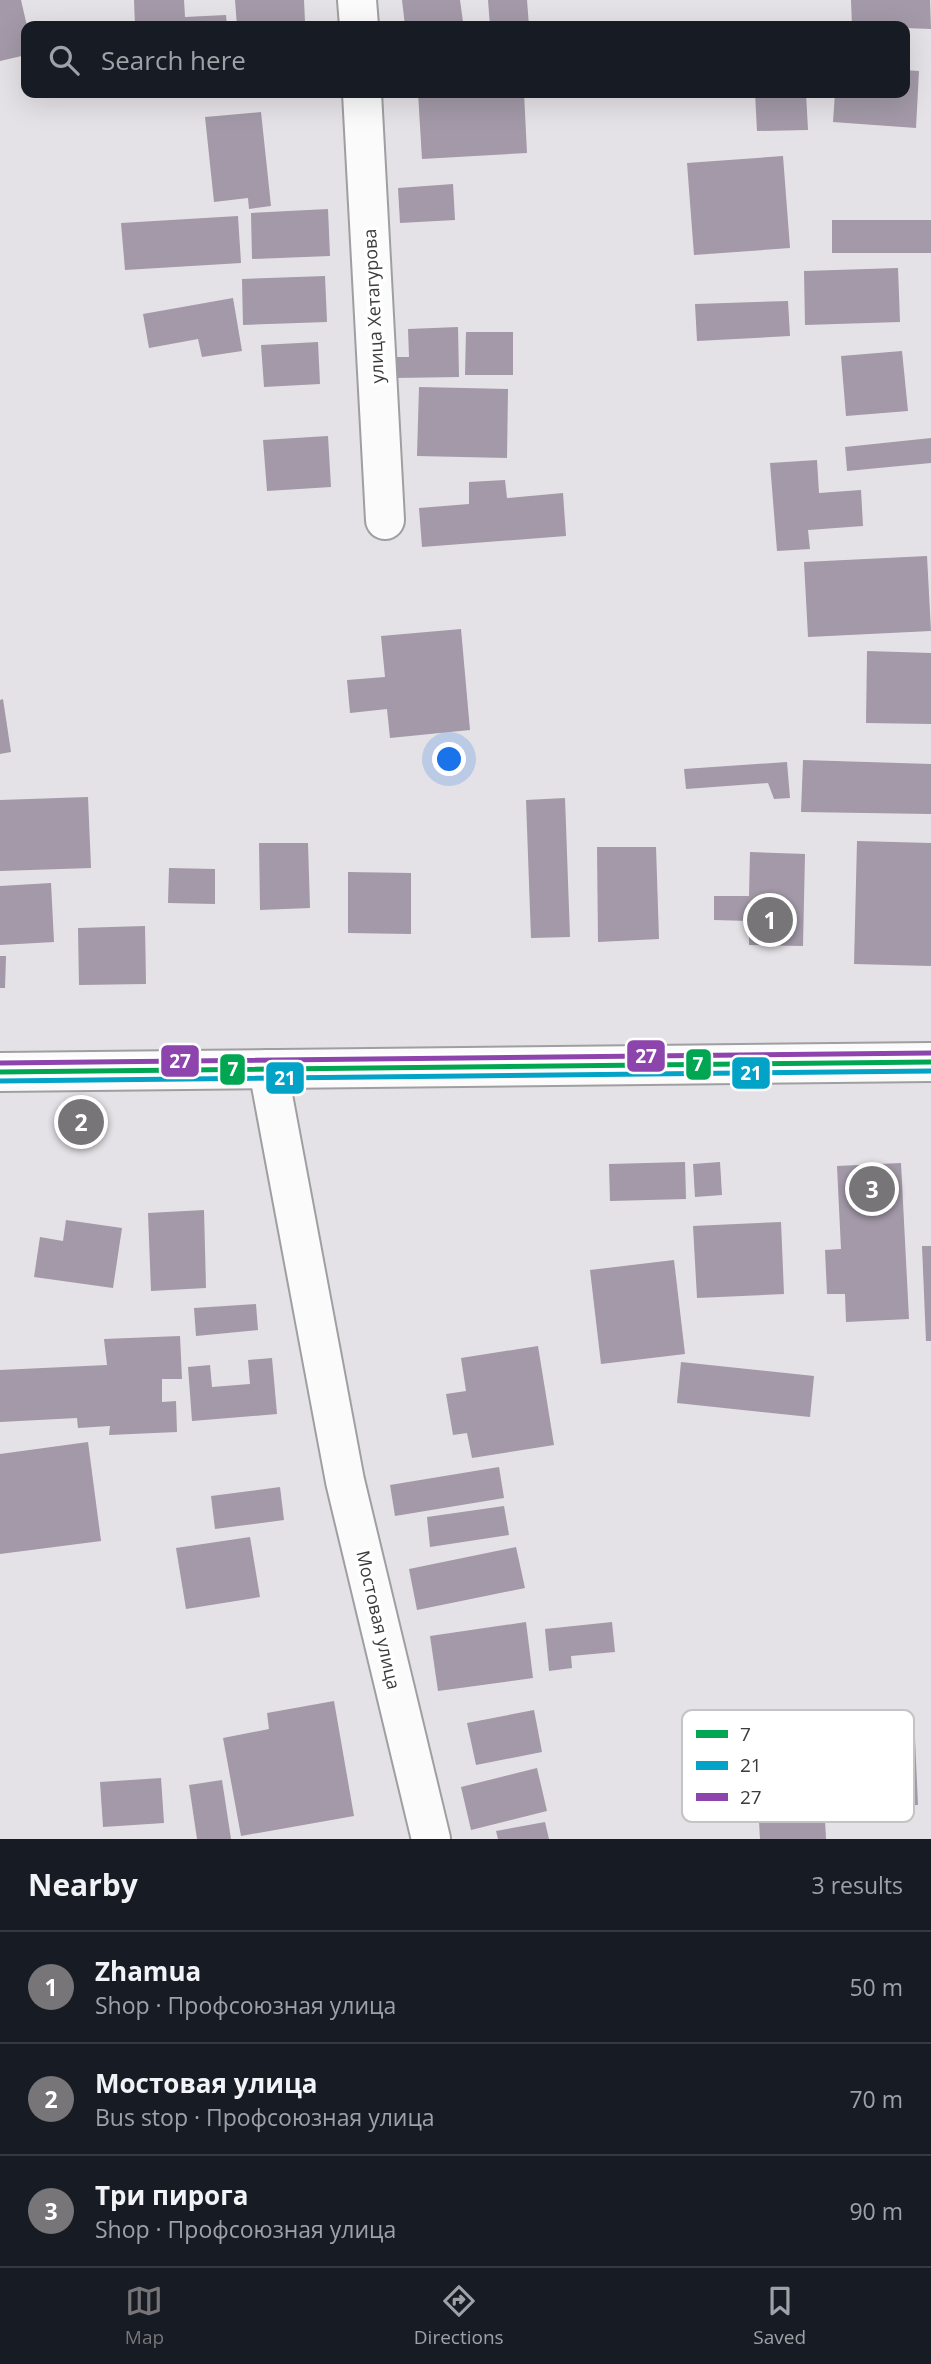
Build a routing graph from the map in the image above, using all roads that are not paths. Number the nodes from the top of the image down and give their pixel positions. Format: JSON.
{"nodes":[{"id":1,"x":357,"y":0,"type":"edge"},
{"id":2,"x":359,"y":21,"type":"edge"},
{"id":3,"x":362,"y":98,"type":"edge"},
{"id":4,"x":384,"y":520,"type":"dead end"},
{"id":5,"x":931,"y":1062,"type":"edge"},
{"id":6,"x":268,"y":1069,"type":"junction"},
{"id":7,"x":0,"y":1072,"type":"edge"},
{"id":8,"x":430,"y":1839,"type":"edge"}],
"edges":[{"from":1,"to":2,"type":"street"},
{"from":3,"to":4,"type":"street","name":"улица Хетагурова"},
{"from":5,"to":6,"type":"street"},
{"from":6,"to":7,"type":"street"},
{"from":6,"to":8,"type":"street","name":"Мостовая улица"}]}
